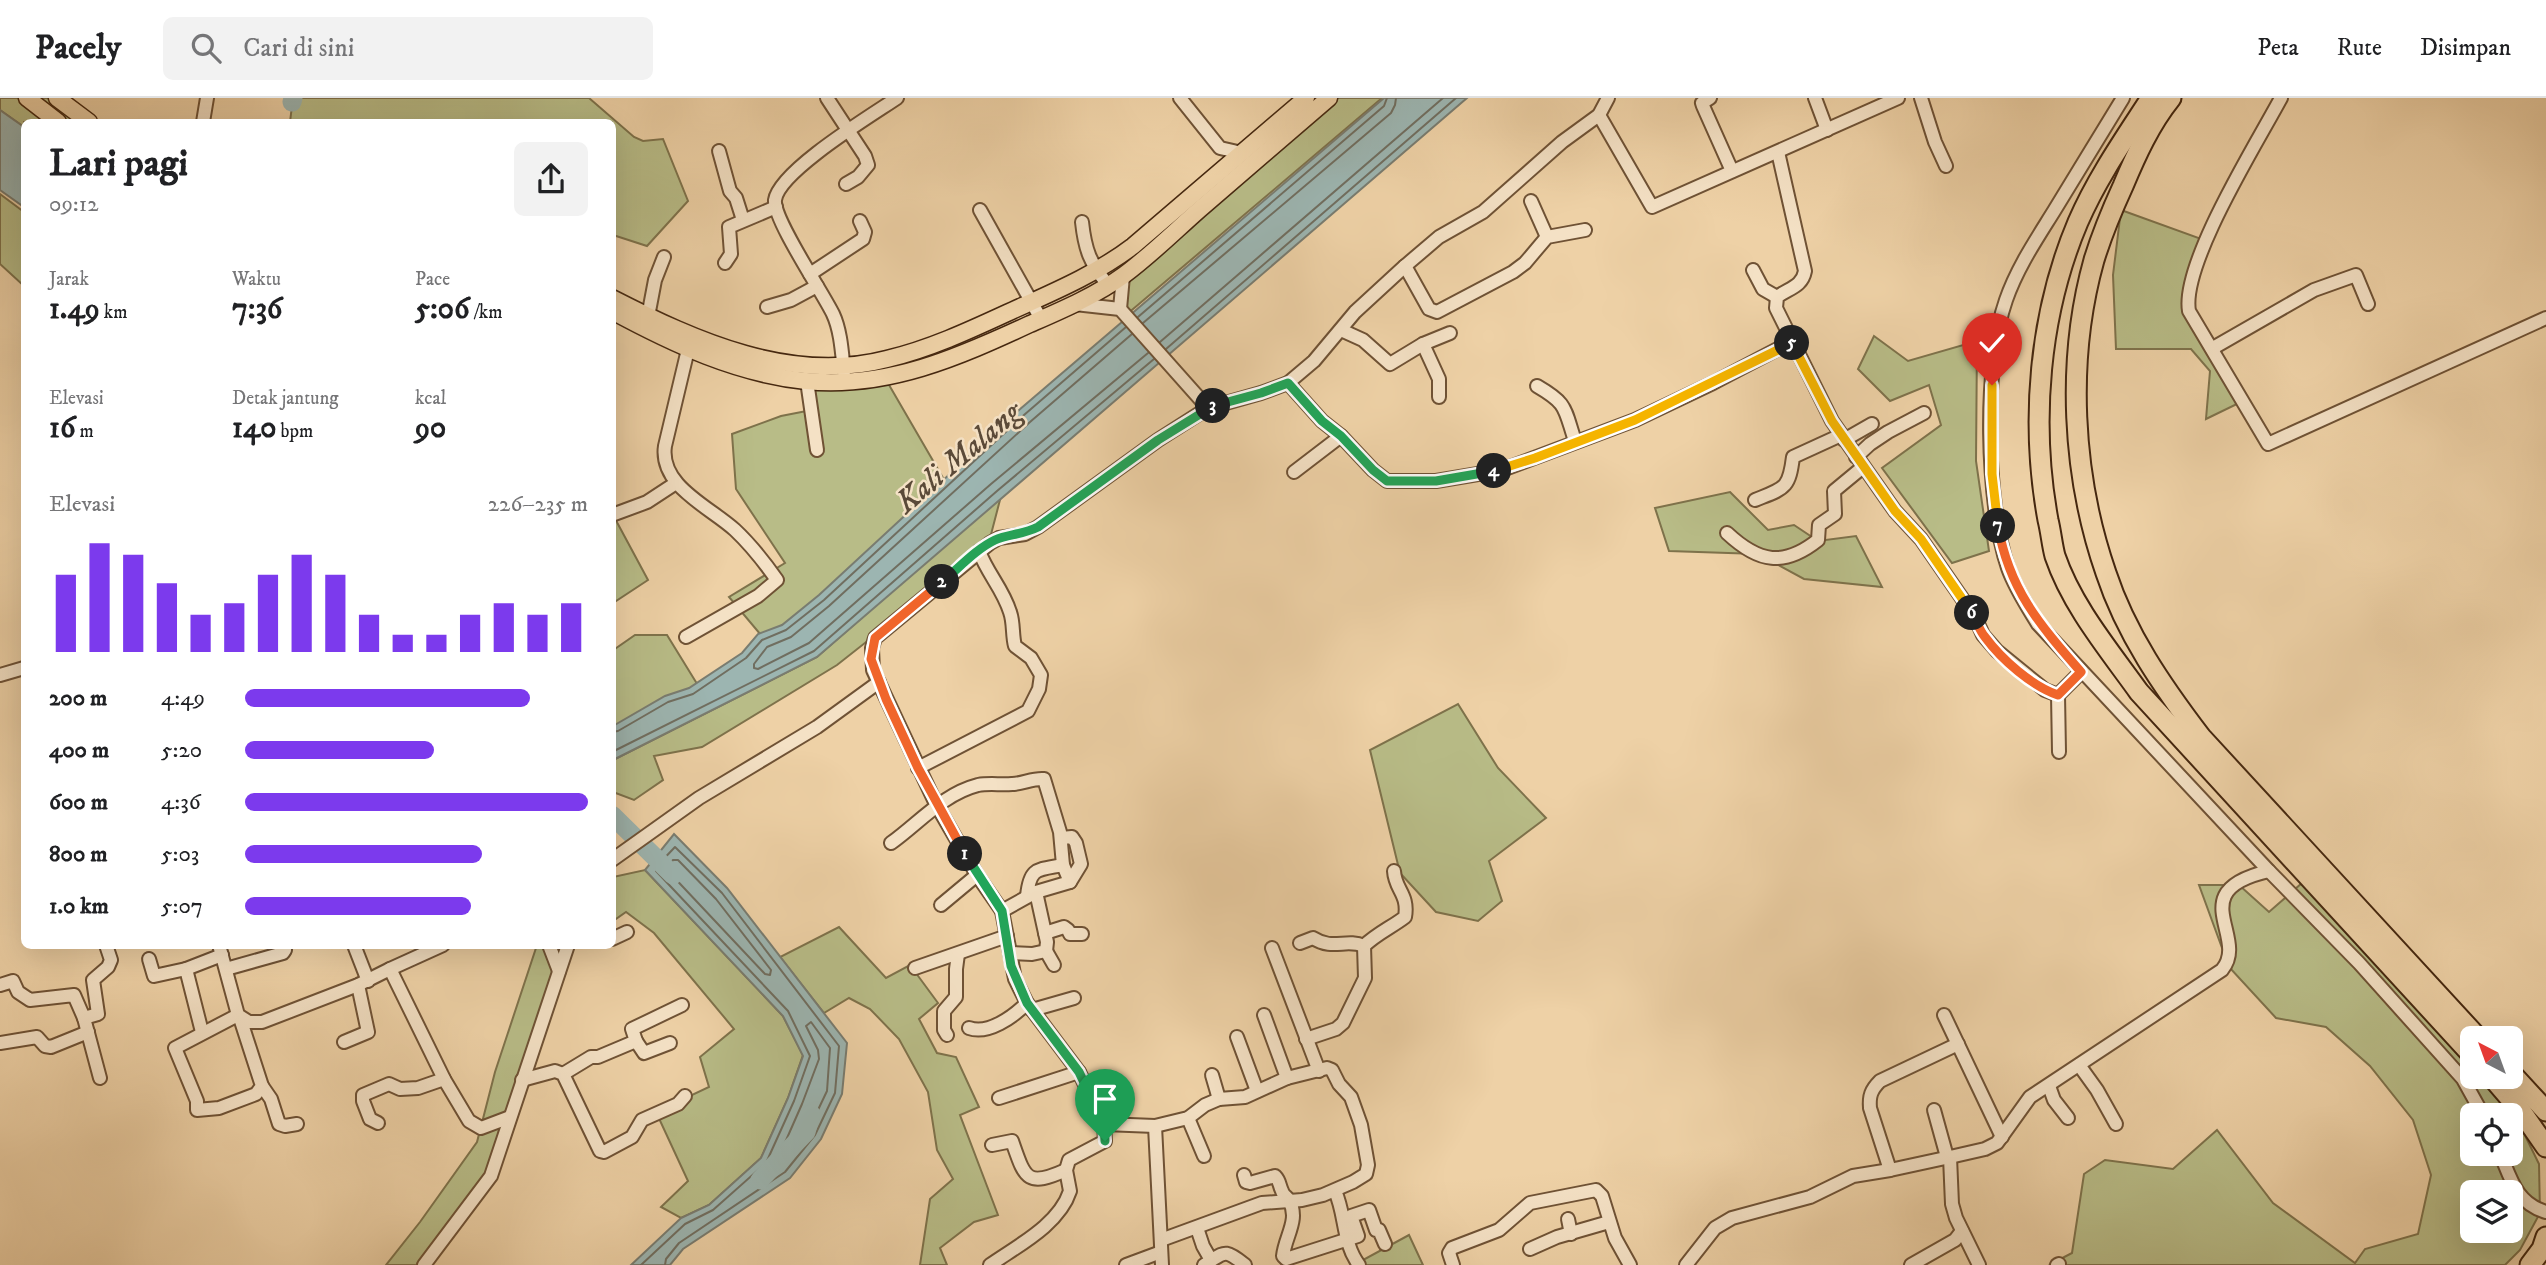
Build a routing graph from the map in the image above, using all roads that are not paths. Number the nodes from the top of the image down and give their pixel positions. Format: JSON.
{"nodes":[{"id":1,"x":27,"y":98,"type":"edge"},
{"id":2,"x":207,"y":98,"type":"edge"},
{"id":3,"x":827,"y":98,"type":"edge"},
{"id":4,"x":897,"y":98,"type":"edge"},
{"id":5,"x":1180,"y":98,"type":"edge"},
{"id":6,"x":1306,"y":98,"type":"edge"},
{"id":7,"x":1329,"y":98,"type":"edge"},
{"id":8,"x":1608,"y":98,"type":"edge"},
{"id":9,"x":1710,"y":98,"type":"edge"},
{"id":10,"x":1815,"y":98,"type":"edge"},
{"id":11,"x":1898,"y":98,"type":"edge"},
{"id":12,"x":1921,"y":98,"type":"edge"},
{"id":13,"x":2151,"y":98,"type":"edge"},
{"id":14,"x":2171,"y":98,"type":"edge"},
{"id":15,"x":2281,"y":98,"type":"edge"},
{"id":16,"x":58,"y":99,"type":"edge"},
{"id":17,"x":2119,"y":102,"type":"edge"},
{"id":18,"x":1599,"y":115,"type":"junction"},
{"id":19,"x":53,"y":118,"type":"edge"},
{"id":20,"x":85,"y":119,"type":"edge"},
{"id":21,"x":204,"y":119,"type":"edge"},
{"id":22,"x":1827,"y":130,"type":"junction"},
{"id":23,"x":847,"y":131,"type":"junction"},
{"id":24,"x":1268,"y":140,"type":"junction"},
{"id":25,"x":719,"y":151,"type":"dead end"},
{"id":26,"x":1778,"y":152,"type":"junction"},
{"id":27,"x":1241,"y":153,"type":"junction"},
{"id":28,"x":1946,"y":166,"type":"dead end"},
{"id":29,"x":1732,"y":171,"type":"junction"},
{"id":30,"x":846,"y":184,"type":"dead end"},
{"id":31,"x":1531,"y":201,"type":"dead end"},
{"id":32,"x":776,"y":207,"type":"junction"},
{"id":33,"x":980,"y":210,"type":"dead end"},
{"id":34,"x":743,"y":220,"type":"junction"},
{"id":35,"x":860,"y":221,"type":"dead end"},
{"id":36,"x":1082,"y":222,"type":"dead end"},
{"id":37,"x":1585,"y":230,"type":"dead end"},
{"id":38,"x":1547,"y":237,"type":"junction"},
{"id":39,"x":664,"y":257,"type":"dead end"},
{"id":40,"x":725,"y":263,"type":"dead end"},
{"id":41,"x":1405,"y":266,"type":"junction"},
{"id":42,"x":1753,"y":270,"type":"dead end"},
{"id":43,"x":1097,"y":271,"type":"junction"},
{"id":44,"x":810,"y":274,"type":"junction"},
{"id":45,"x":1123,"y":276,"type":"junction"},
{"id":46,"x":1108,"y":285,"type":"junction"},
{"id":47,"x":817,"y":286,"type":"junction"},
{"id":48,"x":1777,"y":297,"type":"junction"},
{"id":49,"x":616,"y":301,"type":"edge"},
{"id":50,"x":1031,"y":302,"type":"junction"},
{"id":51,"x":1075,"y":304,"type":"junction"},
{"id":52,"x":2368,"y":304,"type":"dead end"},
{"id":53,"x":767,"y":307,"type":"dead end"},
{"id":54,"x":616,"y":312,"type":"edge"},
{"id":55,"x":1123,"y":312,"type":"junction"},
{"id":56,"x":2546,"y":318,"type":"edge"},
{"id":57,"x":1041,"y":319,"type":"junction"},
{"id":58,"x":646,"y":323,"type":"junction"},
{"id":59,"x":1341,"y":330,"type":"junction"},
{"id":60,"x":1450,"y":333,"type":"dead end"},
{"id":61,"x":940,"y":342,"type":"junction"},
{"id":62,"x":1791,"y":342,"type":"junction"},
{"id":63,"x":690,"y":343,"type":"junction"},
{"id":64,"x":1423,"y":344,"type":"junction"},
{"id":65,"x":2213,"y":348,"type":"junction"},
{"id":66,"x":947,"y":360,"type":"junction"},
{"id":67,"x":845,"y":373,"type":"junction"},
{"id":68,"x":807,"y":381,"type":"junction"},
{"id":69,"x":1288,"y":383,"type":"junction"},
{"id":70,"x":1537,"y":386,"type":"dead end"},
{"id":71,"x":1438,"y":397,"type":"dead end"},
{"id":72,"x":1208,"y":408,"type":"junction"},
{"id":73,"x":1924,"y":414,"type":"dead end"},
{"id":74,"x":1872,"y":424,"type":"dead end"},
{"id":75,"x":1341,"y":436,"type":"junction"},
{"id":76,"x":1843,"y":437,"type":"junction"},
{"id":77,"x":1575,"y":441,"type":"junction"},
{"id":78,"x":817,"y":450,"type":"dead end"},
{"id":79,"x":1859,"y":462,"type":"junction"},
{"id":80,"x":1294,"y":472,"type":"dead end"},
{"id":81,"x":676,"y":483,"type":"junction"},
{"id":82,"x":1755,"y":500,"type":"dead end"},
{"id":83,"x":616,"y":514,"type":"edge"},
{"id":84,"x":1727,"y":533,"type":"dead end"},
{"id":85,"x":979,"y":551,"type":"junction"},
{"id":86,"x":686,"y":636,"type":"dead end"},
{"id":87,"x":21,"y":669,"type":"edge"},
{"id":88,"x":2081,"y":672,"type":"junction"},
{"id":89,"x":0,"y":675,"type":"edge"},
{"id":90,"x":879,"y":682,"type":"junction"},
{"id":91,"x":2058,"y":695,"type":"junction"},
{"id":92,"x":2059,"y":752,"type":"dead end"},
{"id":93,"x":918,"y":768,"type":"junction"},
{"id":94,"x":936,"y":804,"type":"junction"},
{"id":95,"x":1061,"y":838,"type":"junction"},
{"id":96,"x":891,"y":843,"type":"dead end"},
{"id":97,"x":616,"y":857,"type":"edge"},
{"id":98,"x":1063,"y":865,"type":"junction"},
{"id":99,"x":1394,"y":871,"type":"dead end"},
{"id":100,"x":2269,"y":871,"type":"junction"},
{"id":101,"x":977,"y":875,"type":"junction"},
{"id":102,"x":1070,"y":882,"type":"junction"},
{"id":103,"x":1032,"y":894,"type":"junction"},
{"id":104,"x":941,"y":905,"type":"dead end"},
{"id":105,"x":1002,"y":911,"type":"junction"},
{"id":106,"x":627,"y":932,"type":"dead end"},
{"id":107,"x":1045,"y":933,"type":"junction"},
{"id":108,"x":1082,"y":934,"type":"dead end"},
{"id":109,"x":1007,"y":936,"type":"junction"},
{"id":110,"x":616,"y":937,"type":"edge"},
{"id":111,"x":1300,"y":943,"type":"dead end"},
{"id":112,"x":1364,"y":946,"type":"junction"},
{"id":113,"x":1272,"y":948,"type":"dead end"},
{"id":114,"x":107,"y":949,"type":"edge"},
{"id":115,"x":285,"y":949,"type":"edge"},
{"id":116,"x":355,"y":949,"type":"edge"},
{"id":117,"x":434,"y":949,"type":"edge"},
{"id":118,"x":551,"y":949,"type":"edge"},
{"id":119,"x":567,"y":949,"type":"edge"},
{"id":120,"x":220,"y":950,"type":"edge"},
{"id":121,"x":1046,"y":951,"type":"junction"},
{"id":122,"x":1010,"y":953,"type":"junction"},
{"id":123,"x":958,"y":954,"type":"junction"},
{"id":124,"x":149,"y":959,"type":"dead end"},
{"id":125,"x":1054,"y":965,"type":"dead end"},
{"id":126,"x":915,"y":968,"type":"dead end"},
{"id":127,"x":186,"y":969,"type":"junction"},
{"id":128,"x":226,"y":969,"type":"junction"},
{"id":129,"x":390,"y":969,"type":"junction"},
{"id":130,"x":559,"y":971,"type":"junction"},
{"id":131,"x":363,"y":983,"type":"junction"},
{"id":132,"x":0,"y":985,"type":"edge"},
{"id":133,"x":1074,"y":998,"type":"dead end"},
{"id":134,"x":682,"y":1005,"type":"dead end"},
{"id":135,"x":1030,"y":1007,"type":"junction"},
{"id":136,"x":1264,"y":1014,"type":"dead end"},
{"id":137,"x":1944,"y":1015,"type":"dead end"},
{"id":138,"x":239,"y":1016,"type":"junction"},
{"id":139,"x":84,"y":1018,"type":"junction"},
{"id":140,"x":2467,"y":1026,"type":"edge"},
{"id":141,"x":969,"y":1028,"type":"dead end"},
{"id":142,"x":88,"y":1032,"type":"junction"},
{"id":143,"x":202,"y":1032,"type":"junction"},
{"id":144,"x":947,"y":1035,"type":"dead end"},
{"id":145,"x":1237,"y":1037,"type":"dead end"},
{"id":146,"x":1306,"y":1039,"type":"junction"},
{"id":147,"x":636,"y":1041,"type":"junction"},
{"id":148,"x":0,"y":1042,"type":"edge"},
{"id":149,"x":344,"y":1042,"type":"dead end"},
{"id":150,"x":2460,"y":1042,"type":"edge"},
{"id":151,"x":670,"y":1043,"type":"dead end"},
{"id":152,"x":1958,"y":1044,"type":"junction"},
{"id":153,"x":2079,"y":1065,"type":"junction"},
{"id":154,"x":1319,"y":1071,"type":"junction"},
{"id":155,"x":1079,"y":1072,"type":"junction"},
{"id":156,"x":563,"y":1074,"type":"junction"},
{"id":157,"x":1212,"y":1075,"type":"dead end"},
{"id":158,"x":100,"y":1078,"type":"dead end"},
{"id":159,"x":1287,"y":1078,"type":"junction"},
{"id":160,"x":444,"y":1079,"type":"junction"},
{"id":161,"x":522,"y":1080,"type":"junction"},
{"id":162,"x":262,"y":1086,"type":"junction"},
{"id":163,"x":2049,"y":1086,"type":"junction"},
{"id":164,"x":2524,"y":1087,"type":"edge"},
{"id":165,"x":2502,"y":1089,"type":"edge"},
{"id":166,"x":1257,"y":1091,"type":"junction"},
{"id":167,"x":685,"y":1096,"type":"dead end"},
{"id":168,"x":999,"y":1098,"type":"dead end"},
{"id":169,"x":1219,"y":1098,"type":"junction"},
{"id":170,"x":2477,"y":1103,"type":"edge"},
{"id":171,"x":1934,"y":1110,"type":"dead end"},
{"id":172,"x":2546,"y":1111,"type":"edge"},
{"id":173,"x":510,"y":1118,"type":"junction"},
{"id":174,"x":1188,"y":1118,"type":"junction"},
{"id":175,"x":2068,"y":1118,"type":"dead end"},
{"id":176,"x":378,"y":1123,"type":"dead end"},
{"id":177,"x":297,"y":1124,"type":"dead end"},
{"id":178,"x":1104,"y":1124,"type":"junction"},
{"id":179,"x":2116,"y":1124,"type":"dead end"},
{"id":180,"x":1156,"y":1126,"type":"junction"},
{"id":181,"x":2001,"y":1137,"type":"junction"},
{"id":182,"x":992,"y":1145,"type":"dead end"},
{"id":183,"x":2546,"y":1147,"type":"edge"},
{"id":184,"x":1204,"y":1156,"type":"dead end"},
{"id":185,"x":1949,"y":1157,"type":"junction"},
{"id":186,"x":2504,"y":1166,"type":"edge"},
{"id":187,"x":1066,"y":1170,"type":"junction"},
{"id":188,"x":1890,"y":1170,"type":"junction"},
{"id":189,"x":1244,"y":1175,"type":"dead end"},
{"id":190,"x":1335,"y":1191,"type":"junction"},
{"id":191,"x":1289,"y":1201,"type":"junction"},
{"id":192,"x":2546,"y":1212,"type":"edge"},
{"id":193,"x":1568,"y":1219,"type":"dead end"},
{"id":194,"x":1609,"y":1222,"type":"junction"},
{"id":195,"x":1197,"y":1228,"type":"junction"},
{"id":196,"x":1962,"y":1231,"type":"junction"},
{"id":197,"x":1571,"y":1234,"type":"junction"},
{"id":198,"x":2546,"y":1237,"type":"edge"},
{"id":199,"x":1345,"y":1239,"type":"junction"},
{"id":200,"x":1385,"y":1244,"type":"dead end"},
{"id":201,"x":1530,"y":1248,"type":"dead end"},
{"id":202,"x":1161,"y":1252,"type":"edge"},
{"id":203,"x":1285,"y":1262,"type":"edge"},
{"id":204,"x":1208,"y":1263,"type":"edge"},
{"id":205,"x":424,"y":1265,"type":"edge"},
{"id":206,"x":990,"y":1265,"type":"edge"},
{"id":207,"x":1126,"y":1265,"type":"edge"},
{"id":208,"x":1245,"y":1265,"type":"edge"},
{"id":209,"x":1359,"y":1265,"type":"edge"},
{"id":210,"x":1453,"y":1265,"type":"edge"},
{"id":211,"x":1630,"y":1265,"type":"edge"},
{"id":212,"x":1686,"y":1265,"type":"edge"},
{"id":213,"x":1911,"y":1265,"type":"edge"},
{"id":214,"x":1979,"y":1265,"type":"edge"},
{"id":215,"x":2530,"y":1265,"type":"edge"}],
"edges":[{"from":1,"to":19,"type":"main road"},
{"from":2,"to":21,"type":"street"},
{"from":3,"to":23,"type":"street"},
{"from":4,"to":23,"type":"street"},
{"from":5,"to":27,"type":"street"},
{"from":6,"to":24,"type":"main road"},
{"from":7,"to":24,"type":"main road"},
{"from":8,"to":18,"type":"street"},
{"from":9,"to":29,"type":"street"},
{"from":10,"to":22,"type":"street"},
{"from":11,"to":22,"type":"street"},
{"from":12,"to":28,"type":"street"},
{"from":13,"to":150,"type":"highway"},
{"from":14,"to":140,"type":"highway"},
{"from":15,"to":65,"type":"street"},
{"from":16,"to":19,"type":"main road"},
{"from":16,"to":20,"type":"main road"},
{"from":17,"to":88,"type":"street"},
{"from":18,"to":29,"type":"street"},
{"from":18,"to":41,"type":"street"},
{"from":22,"to":26,"type":"street"},
{"from":23,"to":30,"type":"street"},
{"from":23,"to":32,"type":"street"},
{"from":24,"to":27,"type":"main road"},
{"from":24,"to":45,"type":"main road"},
{"from":25,"to":34,"type":"street"},
{"from":26,"to":29,"type":"street"},
{"from":26,"to":48,"type":"street"},
{"from":27,"to":43,"type":"main road"},
{"from":31,"to":38,"type":"street"},
{"from":32,"to":34,"type":"street"},
{"from":32,"to":44,"type":"street"},
{"from":33,"to":50,"type":"street"},
{"from":34,"to":40,"type":"street"},
{"from":35,"to":44,"type":"street"},
{"from":36,"to":43,"type":"street"},
{"from":37,"to":38,"type":"street"},
{"from":38,"to":41,"type":"street"},
{"from":39,"to":58,"type":"street"},
{"from":41,"to":59,"type":"street"},
{"from":42,"to":48,"type":"street"},
{"from":43,"to":46,"type":"street"},
{"from":43,"to":50,"type":"main road"},
{"from":44,"to":47,"type":"street"},
{"from":45,"to":46,"type":"main road"},
{"from":45,"to":55,"type":"street"},
{"from":46,"to":51,"type":"main road"},
{"from":47,"to":53,"type":"street"},
{"from":47,"to":67,"type":"street"},
{"from":48,"to":62,"type":"street"},
{"from":49,"to":58,"type":"main road"},
{"from":50,"to":57,"type":"street"},
{"from":50,"to":61,"type":"main road"},
{"from":51,"to":55,"type":"street"},
{"from":51,"to":57,"type":"main road"},
{"from":52,"to":65,"type":"street"},
{"from":54,"to":58,"type":"main road"},
{"from":55,"to":72,"type":"street"},
{"from":56,"to":65,"type":"street"},
{"from":57,"to":66,"type":"main road"},
{"from":58,"to":63,"type":"main road"},
{"from":59,"to":64,"type":"street"},
{"from":59,"to":69,"type":"street"},
{"from":60,"to":64,"type":"street"},
{"from":61,"to":66,"type":"main road"},
{"from":61,"to":67,"type":"main road"},
{"from":62,"to":76,"type":"street"},
{"from":62,"to":77,"type":"street"},
{"from":63,"to":67,"type":"main road"},
{"from":63,"to":68,"type":"main road"},
{"from":63,"to":81,"type":"street"},
{"from":64,"to":71,"type":"street"},
{"from":66,"to":67,"type":"main road"},
{"from":67,"to":68,"type":"main road"},
{"from":68,"to":78,"type":"street"},
{"from":69,"to":72,"type":"street"},
{"from":69,"to":75,"type":"street"},
{"from":70,"to":77,"type":"street"},
{"from":72,"to":85,"type":"street"},
{"from":73,"to":79,"type":"street"},
{"from":74,"to":76,"type":"street"},
{"from":75,"to":77,"type":"street"},
{"from":75,"to":80,"type":"street"},
{"from":76,"to":79,"type":"street"},
{"from":76,"to":82,"type":"street"},
{"from":79,"to":84,"type":"street"},
{"from":79,"to":91,"type":"street"},
{"from":81,"to":83,"type":"street"},
{"from":81,"to":86,"type":"street"},
{"from":85,"to":90,"type":"street"},
{"from":85,"to":93,"type":"street"},
{"from":87,"to":89,"type":"street"},
{"from":88,"to":91,"type":"street"},
{"from":88,"to":100,"type":"street"},
{"from":90,"to":93,"type":"street"},
{"from":90,"to":97,"type":"street"},
{"from":91,"to":92,"type":"street"},
{"from":93,"to":94,"type":"street"},
{"from":94,"to":95,"type":"street"},
{"from":94,"to":96,"type":"street"},
{"from":94,"to":101,"type":"street"},
{"from":95,"to":98,"type":"street"},
{"from":95,"to":102,"type":"street"},
{"from":98,"to":102,"type":"street"},
{"from":98,"to":103,"type":"street"},
{"from":99,"to":112,"type":"street"},
{"from":100,"to":153,"type":"street"},
{"from":100,"to":170,"type":"street"},
{"from":101,"to":104,"type":"street"},
{"from":101,"to":105,"type":"street"},
{"from":102,"to":103,"type":"street"},
{"from":103,"to":105,"type":"street"},
{"from":103,"to":107,"type":"street"},
{"from":105,"to":109,"type":"street"},
{"from":106,"to":110,"type":"street"},
{"from":107,"to":108,"type":"street"},
{"from":107,"to":121,"type":"street"},
{"from":109,"to":122,"type":"street"},
{"from":109,"to":123,"type":"street"},
{"from":111,"to":112,"type":"street"},
{"from":112,"to":146,"type":"street"},
{"from":113,"to":146,"type":"street"},
{"from":114,"to":139,"type":"street"},
{"from":115,"to":128,"type":"street"},
{"from":116,"to":131,"type":"street"},
{"from":117,"to":129,"type":"street"},
{"from":118,"to":130,"type":"street"},
{"from":119,"to":130,"type":"street"},
{"from":120,"to":127,"type":"street"},
{"from":120,"to":128,"type":"street"},
{"from":121,"to":122,"type":"street"},
{"from":121,"to":125,"type":"street"},
{"from":122,"to":135,"type":"street"},
{"from":123,"to":126,"type":"street"},
{"from":123,"to":144,"type":"street"},
{"from":124,"to":127,"type":"street"},
{"from":127,"to":143,"type":"street"},
{"from":128,"to":138,"type":"street"},
{"from":129,"to":131,"type":"street"},
{"from":129,"to":160,"type":"street"},
{"from":130,"to":161,"type":"street"},
{"from":131,"to":138,"type":"street"},
{"from":131,"to":149,"type":"street"},
{"from":132,"to":139,"type":"street"},
{"from":133,"to":135,"type":"street"},
{"from":134,"to":147,"type":"street"},
{"from":135,"to":141,"type":"street"},
{"from":135,"to":155,"type":"street"},
{"from":136,"to":159,"type":"street"},
{"from":137,"to":152,"type":"street"},
{"from":138,"to":143,"type":"street"},
{"from":138,"to":162,"type":"street"},
{"from":139,"to":142,"type":"street"},
{"from":142,"to":148,"type":"street"},
{"from":142,"to":158,"type":"street"},
{"from":143,"to":162,"type":"street"},
{"from":145,"to":166,"type":"street"},
{"from":146,"to":154,"type":"street"},
{"from":147,"to":151,"type":"street"},
{"from":147,"to":156,"type":"street"},
{"from":152,"to":181,"type":"street"},
{"from":152,"to":188,"type":"street"},
{"from":153,"to":163,"type":"street"},
{"from":153,"to":179,"type":"street"},
{"from":154,"to":159,"type":"street"},
{"from":154,"to":190,"type":"street"},
{"from":155,"to":168,"type":"street"},
{"from":155,"to":178,"type":"street"},
{"from":156,"to":161,"type":"street"},
{"from":156,"to":167,"type":"street"},
{"from":157,"to":169,"type":"street"},
{"from":159,"to":166,"type":"street"},
{"from":160,"to":173,"type":"street"},
{"from":160,"to":176,"type":"street"},
{"from":161,"to":173,"type":"street"},
{"from":162,"to":177,"type":"street"},
{"from":163,"to":175,"type":"street"},
{"from":163,"to":181,"type":"street"},
{"from":164,"to":172,"type":"highway"},
{"from":165,"to":183,"type":"highway"},
{"from":166,"to":169,"type":"street"},
{"from":169,"to":174,"type":"street"},
{"from":171,"to":185,"type":"street"},
{"from":173,"to":205,"type":"street"},
{"from":174,"to":180,"type":"street"},
{"from":174,"to":184,"type":"street"},
{"from":178,"to":180,"type":"street"},
{"from":178,"to":187,"type":"street"},
{"from":180,"to":202,"type":"street"},
{"from":181,"to":185,"type":"street"},
{"from":182,"to":187,"type":"street"},
{"from":185,"to":188,"type":"street"},
{"from":185,"to":196,"type":"street"},
{"from":186,"to":192,"type":"street"},
{"from":187,"to":206,"type":"street"},
{"from":188,"to":212,"type":"street"},
{"from":189,"to":191,"type":"street"},
{"from":190,"to":191,"type":"street"},
{"from":190,"to":199,"type":"street"},
{"from":191,"to":195,"type":"street"},
{"from":191,"to":203,"type":"street"},
{"from":193,"to":197,"type":"street"},
{"from":194,"to":197,"type":"street"},
{"from":194,"to":210,"type":"street"},
{"from":194,"to":211,"type":"street"},
{"from":195,"to":202,"type":"street"},
{"from":195,"to":204,"type":"street"},
{"from":196,"to":213,"type":"street"},
{"from":196,"to":214,"type":"street"},
{"from":197,"to":201,"type":"street"},
{"from":198,"to":215,"type":"highway"},
{"from":199,"to":200,"type":"street"},
{"from":199,"to":203,"type":"street"},
{"from":199,"to":209,"type":"street"},
{"from":202,"to":207,"type":"street"},
{"from":204,"to":208,"type":"street"}]}
